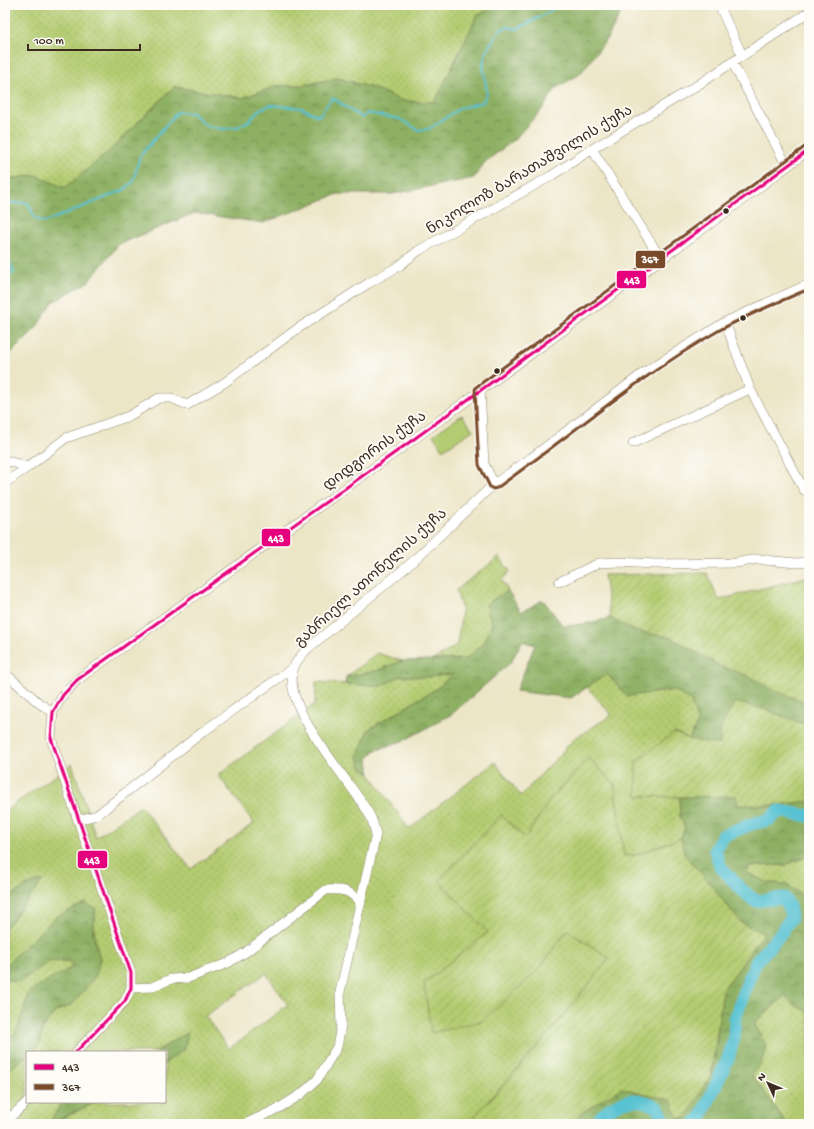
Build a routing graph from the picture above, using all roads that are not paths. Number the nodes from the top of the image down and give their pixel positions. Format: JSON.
{"nodes":[{"id":1,"x":719,"y":5,"type":"edge"},
{"id":2,"x":809,"y":12,"type":"edge"},
{"id":3,"x":742,"y":55,"type":"junction"},
{"id":4,"x":732,"y":62,"type":"junction"},
{"id":5,"x":592,"y":149,"type":"junction"},
{"id":6,"x":809,"y":150,"type":"edge"},
{"id":7,"x":787,"y":166,"type":"junction"},
{"id":8,"x":661,"y":260,"type":"junction"},
{"id":9,"x":809,"y":284,"type":"edge"},
{"id":10,"x":725,"y":322,"type":"junction"},
{"id":11,"x":480,"y":390,"type":"junction"},
{"id":12,"x":750,"y":390,"type":"junction"},
{"id":13,"x":633,"y":443,"type":"dead end"},
{"id":14,"x":5,"y":460,"type":"edge"},
{"id":15,"x":28,"y":467,"type":"junction"},
{"id":16,"x":5,"y":483,"type":"edge"},
{"id":17,"x":494,"y":484,"type":"junction"},
{"id":18,"x":804,"y":490,"type":"dead end"},
{"id":19,"x":769,"y":560,"type":"junction"},
{"id":20,"x":809,"y":562,"type":"edge"},
{"id":21,"x":732,"y":569,"type":"dead end"},
{"id":22,"x":559,"y":582,"type":"dead end"},
{"id":23,"x":294,"y":668,"type":"junction"},
{"id":24,"x":5,"y":673,"type":"edge"},
{"id":25,"x":53,"y":712,"type":"junction"},
{"id":26,"x":78,"y":820,"type":"junction"},
{"id":27,"x":361,"y":903,"type":"junction"},
{"id":28,"x":131,"y":988,"type":"junction"},
{"id":29,"x":77,"y":1051,"type":"edge"},
{"id":30,"x":26,"y":1103,"type":"edge"},
{"id":31,"x":5,"y":1122,"type":"edge"},
{"id":32,"x":244,"y":1124,"type":"edge"}],
"edges":[{"from":1,"to":3,"type":"street"},
{"from":2,"to":3,"type":"street","name":"ნიკოლოზ ბარათაშვილის ქუჩა"},
{"from":3,"to":4,"type":"street","name":"ნიკოლოზ ბარათაშვილის ქუჩა"},
{"from":4,"to":5,"type":"street","name":"ნიკოლოზ ბარათაშვილის ქუჩა"},
{"from":4,"to":7,"type":"street"},
{"from":5,"to":8,"type":"street"},
{"from":5,"to":15,"type":"street","name":"ნიკოლოზ ბარათაშვილის ქუჩა"},
{"from":6,"to":7,"type":"street","name":"დიდგორის ქუჩა"},
{"from":7,"to":8,"type":"street","name":"დიდგორის ქუჩა"},
{"from":8,"to":11,"type":"street","name":"დიდგორის ქუჩა"},
{"from":9,"to":10,"type":"street","name":"გაბრიელ ათონელის ქუჩა"},
{"from":10,"to":12,"type":"street"},
{"from":10,"to":17,"type":"street","name":"გაბრიელ ათონელის ქუჩა"},
{"from":11,"to":17,"type":"street"},
{"from":11,"to":25,"type":"street","name":"დიდგორის ქუჩა"},
{"from":12,"to":13,"type":"street"},
{"from":12,"to":18,"type":"street"},
{"from":14,"to":15,"type":"street"},
{"from":15,"to":16,"type":"street","name":"ნიკოლოზ ბარათაშვილის ქუჩა"},
{"from":17,"to":23,"type":"street","name":"გაბრიელ ათონელის ქუჩა"},
{"from":19,"to":20,"type":"street"},
{"from":19,"to":21,"type":"street"},
{"from":19,"to":22,"type":"street"},
{"from":23,"to":26,"type":"street"},
{"from":23,"to":27,"type":"street","name":"გაბრიელ ათონელის ქუჩა"},
{"from":24,"to":25,"type":"street"},
{"from":25,"to":26,"type":"street","name":"დიდგორის ქუჩა"},
{"from":26,"to":28,"type":"street","name":"დიდგორის ქუჩა"},
{"from":27,"to":28,"type":"street"},
{"from":27,"to":32,"type":"street","name":"გაბრიელ ათონელის ქუჩა"},
{"from":28,"to":29,"type":"street"},
{"from":30,"to":31,"type":"street"}]}
